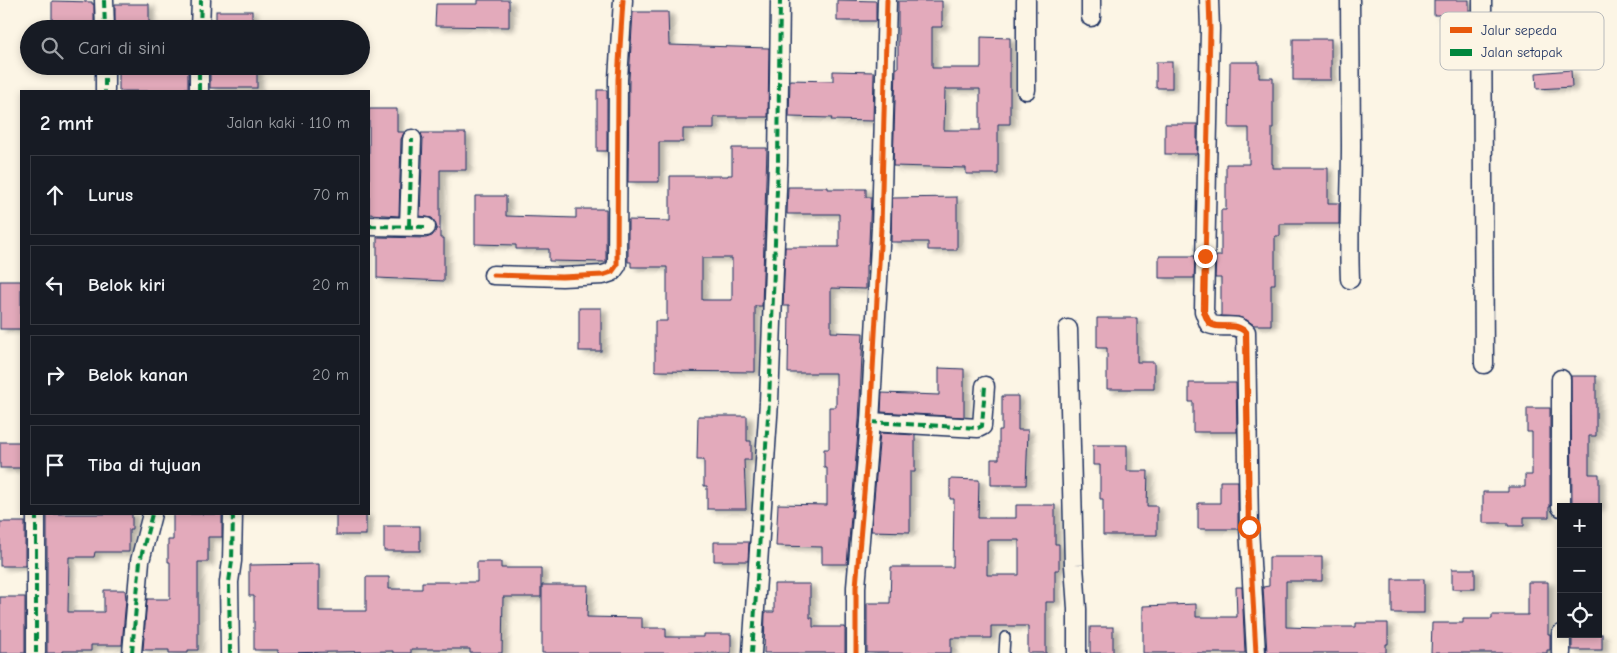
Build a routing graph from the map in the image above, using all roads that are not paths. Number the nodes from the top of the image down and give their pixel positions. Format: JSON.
{"nodes":[{"id":1,"x":104,"y":0,"type":"edge"},
{"id":2,"x":201,"y":0,"type":"edge"},
{"id":3,"x":623,"y":0,"type":"edge"},
{"id":4,"x":780,"y":0,"type":"edge"},
{"id":5,"x":887,"y":0,"type":"edge"},
{"id":6,"x":1026,"y":0,"type":"edge"},
{"id":7,"x":1209,"y":0,"type":"edge"},
{"id":8,"x":1350,"y":0,"type":"edge"},
{"id":9,"x":105,"y":20,"type":"edge"},
{"id":10,"x":200,"y":20,"type":"edge"},
{"id":11,"x":1482,"y":70,"type":"edge"},
{"id":12,"x":105,"y":75,"type":"edge"},
{"id":13,"x":199,"y":75,"type":"edge"},
{"id":14,"x":106,"y":90,"type":"edge"},
{"id":15,"x":199,"y":90,"type":"edge"},
{"id":16,"x":1026,"y":90,"type":"dead end"},
{"id":17,"x":412,"y":139,"type":"dead end"},
{"id":18,"x":370,"y":226,"type":"edge"},
{"id":19,"x":409,"y":226,"type":"junction"},
{"id":20,"x":426,"y":227,"type":"dead end"},
{"id":21,"x":493,"y":275,"type":"dead end"},
{"id":22,"x":1350,"y":279,"type":"dead end"},
{"id":23,"x":1068,"y":329,"type":"dead end"},
{"id":24,"x":1484,"y":364,"type":"dead end"},
{"id":25,"x":1561,"y":378,"type":"dead end"},
{"id":26,"x":984,"y":386,"type":"dead end"},
{"id":27,"x":870,"y":422,"type":"junction"},
{"id":28,"x":1561,"y":503,"type":"edge"},
{"id":29,"x":36,"y":515,"type":"edge"},
{"id":30,"x":152,"y":515,"type":"edge"},
{"id":31,"x":234,"y":515,"type":"edge"},
{"id":32,"x":1005,"y":637,"type":"dead end"},
{"id":33,"x":1561,"y":638,"type":"edge"},
{"id":34,"x":36,"y":653,"type":"edge"},
{"id":35,"x":132,"y":653,"type":"edge"},
{"id":36,"x":230,"y":653,"type":"edge"},
{"id":37,"x":752,"y":653,"type":"edge"},
{"id":38,"x":856,"y":653,"type":"edge"},
{"id":39,"x":1004,"y":653,"type":"edge"},
{"id":40,"x":1077,"y":653,"type":"edge"},
{"id":41,"x":1256,"y":653,"type":"edge"},
{"id":42,"x":1561,"y":653,"type":"edge"}],
"edges":[{"from":1,"to":9,"type":"street"},
{"from":2,"to":10,"type":"street"},
{"from":3,"to":21,"type":"street"},
{"from":4,"to":37,"type":"street"},
{"from":5,"to":27,"type":"street"},
{"from":6,"to":16,"type":"street"},
{"from":7,"to":41,"type":"street"},
{"from":8,"to":22,"type":"street"},
{"from":11,"to":24,"type":"street"},
{"from":12,"to":14,"type":"street"},
{"from":13,"to":15,"type":"street"},
{"from":17,"to":19,"type":"street"},
{"from":18,"to":19,"type":"street"},
{"from":19,"to":20,"type":"street"},
{"from":23,"to":40,"type":"street"},
{"from":25,"to":28,"type":"street"},
{"from":26,"to":27,"type":"street"},
{"from":27,"to":38,"type":"street"},
{"from":29,"to":34,"type":"street"},
{"from":30,"to":35,"type":"street"},
{"from":31,"to":36,"type":"street"},
{"from":32,"to":39,"type":"lane"},
{"from":33,"to":42,"type":"street"}]}
